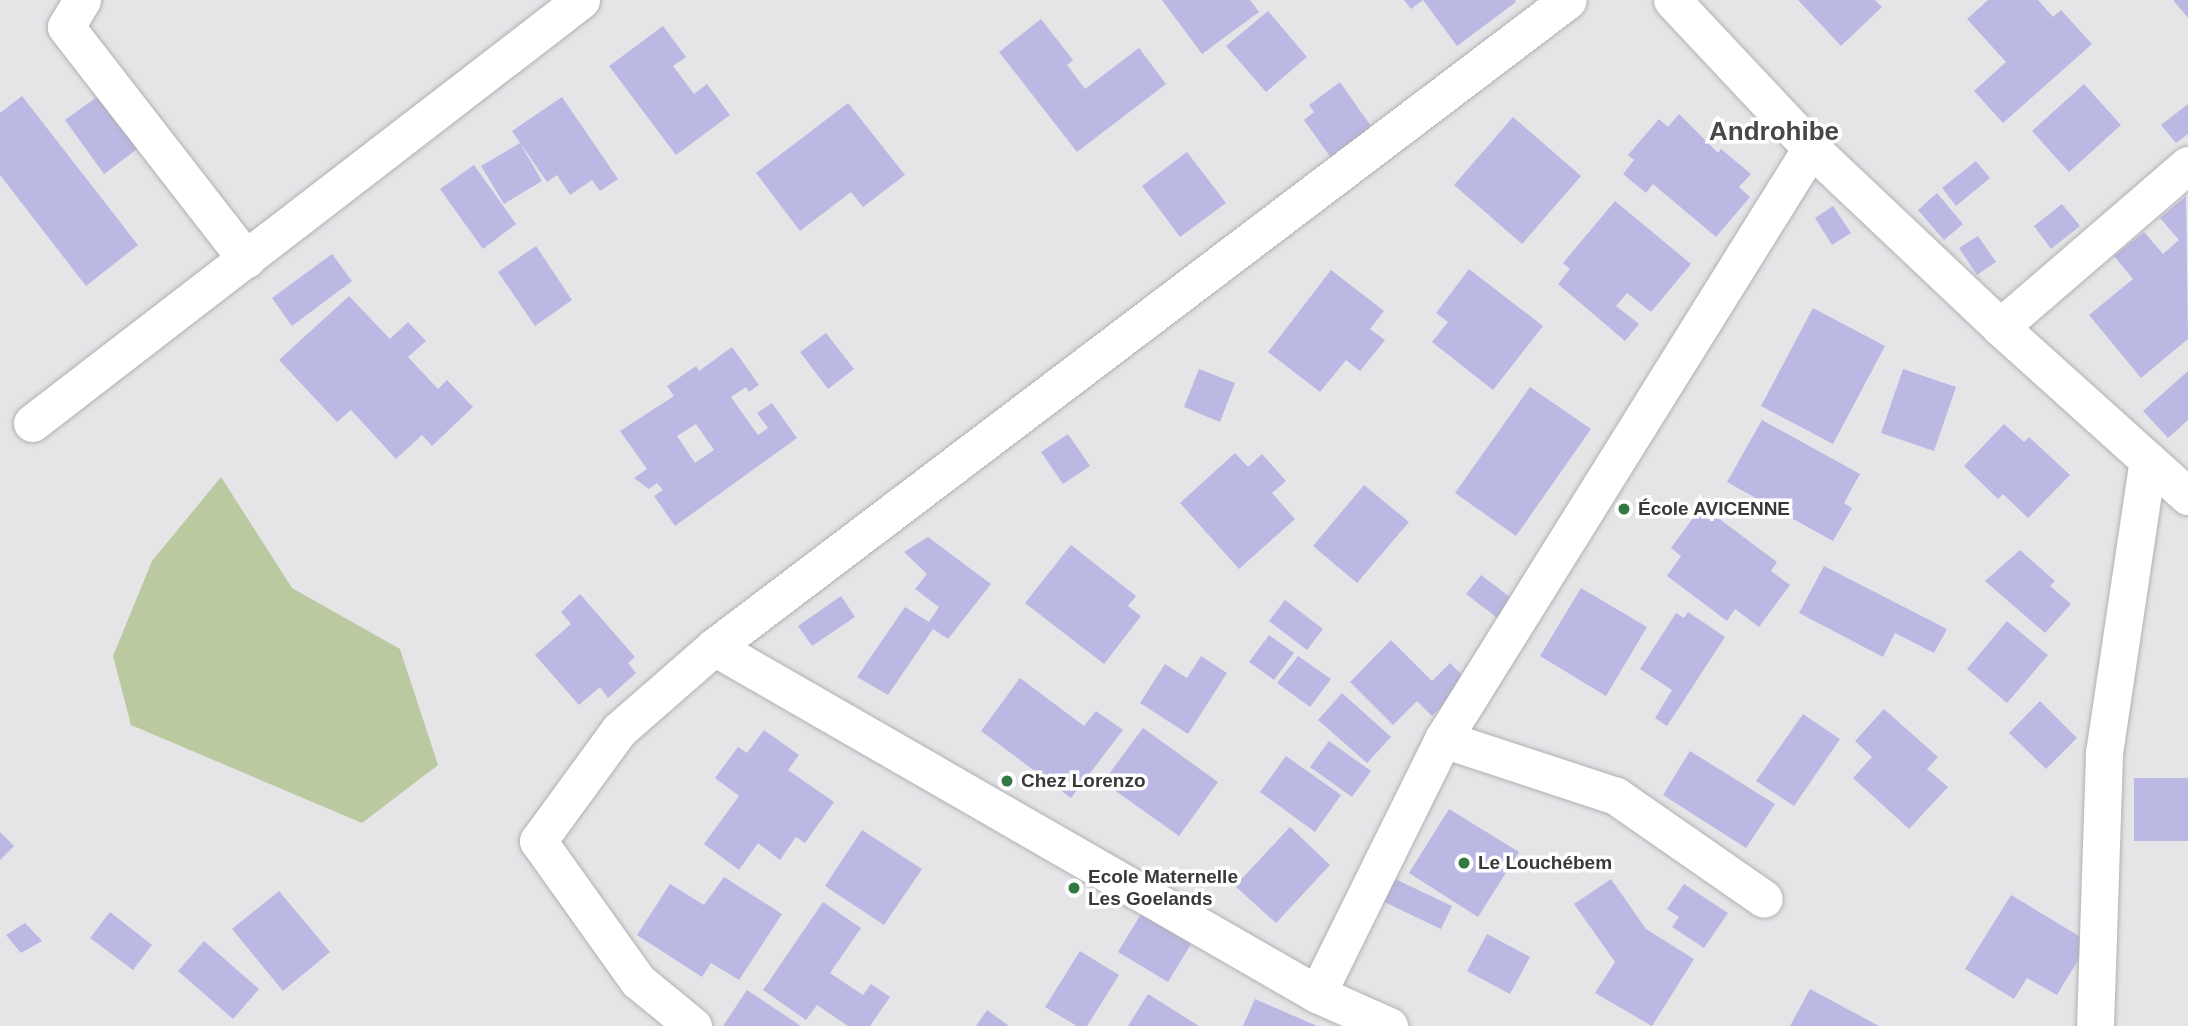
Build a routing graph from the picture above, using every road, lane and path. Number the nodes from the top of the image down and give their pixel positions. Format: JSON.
{"nodes":[{"id":1,"x":82,"y":0,"type":"edge"},
{"id":2,"x":581,"y":0,"type":"edge"},
{"id":3,"x":1568,"y":0,"type":"edge"},
{"id":4,"x":1672,"y":0,"type":"edge"},
{"id":5,"x":1811,"y":148,"type":"junction"},
{"id":6,"x":2188,"y":165,"type":"edge"},
{"id":7,"x":246,"y":259,"type":"junction"},
{"id":8,"x":2000,"y":327,"type":"junction"},
{"id":9,"x":32,"y":423,"type":"dead end"},
{"id":10,"x":2148,"y":460,"type":"junction"},
{"id":11,"x":2186,"y":491,"type":"edge"},
{"id":12,"x":714,"y":647,"type":"junction"},
{"id":13,"x":1443,"y":739,"type":"junction"},
{"id":14,"x":1763,"y":899,"type":"dead end"},
{"id":15,"x":1317,"y":994,"type":"junction"},
{"id":16,"x":693,"y":1026,"type":"edge"},
{"id":17,"x":1389,"y":1026,"type":"edge"},
{"id":18,"x":2095,"y":1026,"type":"edge"}],
"edges":[{"from":1,"to":7,"type":"street"},
{"from":2,"to":7,"type":"street"},
{"from":3,"to":12,"type":"street"},
{"from":4,"to":5,"type":"street"},
{"from":5,"to":8,"type":"street"},
{"from":5,"to":13,"type":"street"},
{"from":6,"to":8,"type":"street"},
{"from":7,"to":9,"type":"street"},
{"from":8,"to":10,"type":"street"},
{"from":10,"to":11,"type":"street"},
{"from":10,"to":18,"type":"street"},
{"from":12,"to":15,"type":"street"},
{"from":12,"to":16,"type":"street"},
{"from":13,"to":14,"type":"street"},
{"from":13,"to":15,"type":"street"},
{"from":15,"to":17,"type":"street"}]}
